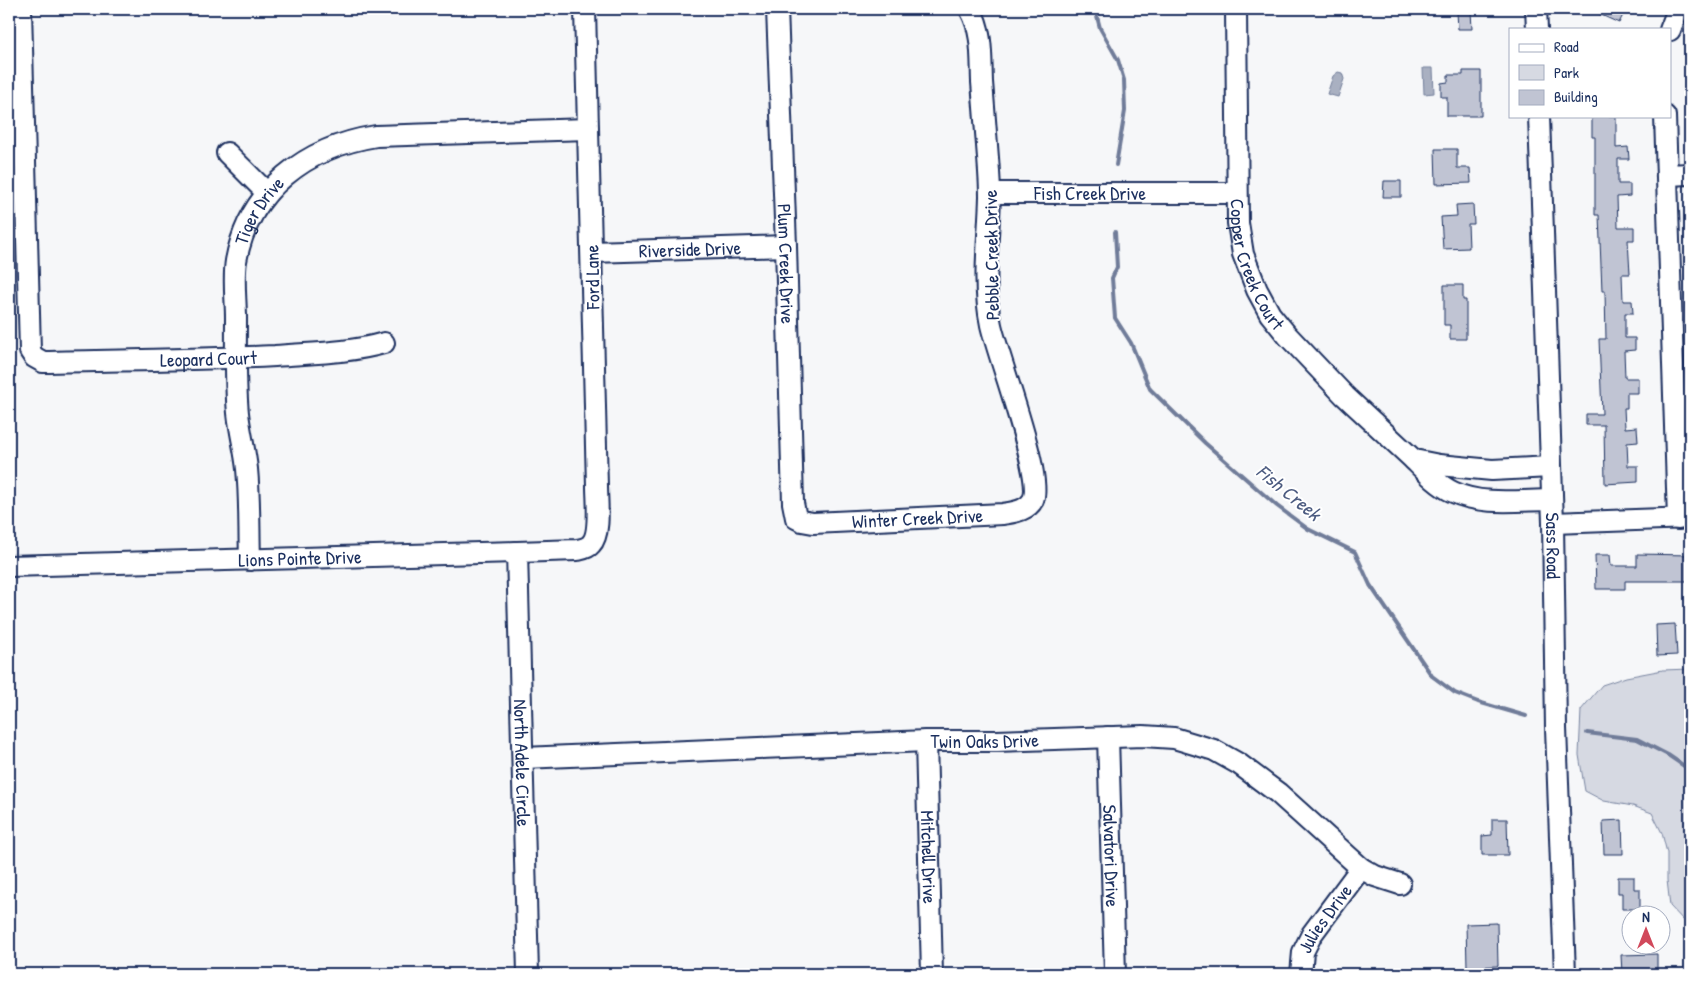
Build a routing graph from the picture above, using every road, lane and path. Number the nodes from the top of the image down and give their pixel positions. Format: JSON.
{"nodes":[{"id":1,"x":21,"y":9,"type":"edge"},
{"id":2,"x":585,"y":9,"type":"edge"},
{"id":3,"x":776,"y":9,"type":"edge"},
{"id":4,"x":970,"y":9,"type":"edge"},
{"id":5,"x":1236,"y":9,"type":"edge"},
{"id":6,"x":1536,"y":9,"type":"edge"},
{"id":7,"x":1678,"y":9,"type":"edge"},
{"id":8,"x":1537,"y":28,"type":"edge"},
{"id":9,"x":1671,"y":28,"type":"edge"},
{"id":10,"x":1539,"y":118,"type":"edge"},
{"id":11,"x":1665,"y":118,"type":"edge"},
{"id":12,"x":588,"y":129,"type":"junction"},
{"id":13,"x":227,"y":153,"type":"dead end"},
{"id":14,"x":1690,"y":174,"type":"edge"},
{"id":15,"x":1667,"y":175,"type":"junction"},
{"id":16,"x":1236,"y":193,"type":"junction"},
{"id":17,"x":268,"y":194,"type":"junction"},
{"id":18,"x":990,"y":194,"type":"junction"},
{"id":19,"x":786,"y":246,"type":"junction"},
{"id":20,"x":592,"y":252,"type":"junction"},
{"id":21,"x":384,"y":343,"type":"dead end"},
{"id":22,"x":236,"y":358,"type":"junction"},
{"id":23,"x":1414,"y":460,"type":"junction"},
{"id":24,"x":1550,"y":467,"type":"junction"},
{"id":25,"x":1034,"y":498,"type":"joint"},
{"id":26,"x":1552,"y":500,"type":"junction"},
{"id":27,"x":796,"y":518,"type":"joint"},
{"id":28,"x":1684,"y":518,"type":"edge"},
{"id":29,"x":1553,"y":523,"type":"junction"},
{"id":30,"x":591,"y":545,"type":"joint"},
{"id":31,"x":517,"y":552,"type":"junction"},
{"id":32,"x":250,"y":560,"type":"junction"},
{"id":33,"x":9,"y":566,"type":"edge"},
{"id":34,"x":1108,"y":737,"type":"junction"},
{"id":35,"x":926,"y":741,"type":"junction"},
{"id":36,"x":523,"y":758,"type":"junction"},
{"id":37,"x":1361,"y":868,"type":"junction"},
{"id":38,"x":1400,"y":884,"type":"dead end"},
{"id":39,"x":528,"y":974,"type":"edge"},
{"id":40,"x":932,"y":974,"type":"edge"},
{"id":41,"x":1115,"y":974,"type":"edge"},
{"id":42,"x":1301,"y":974,"type":"edge"},
{"id":43,"x":1564,"y":974,"type":"edge"}],
"edges":[{"from":1,"to":22,"type":"street","name":"Leopard Court"},
{"from":2,"to":12,"type":"street","name":"Ford Lane"},
{"from":3,"to":19,"type":"street","name":"Plum Creek Drive"},
{"from":4,"to":18,"type":"street","name":"Pebble Creek Drive"},
{"from":5,"to":16,"type":"street","name":"Copper Creek Court"},
{"from":6,"to":8,"type":"street"},
{"from":7,"to":9,"type":"street"},
{"from":10,"to":24,"type":"street","name":"Sass Road"},
{"from":11,"to":15,"type":"street"},
{"from":12,"to":17,"type":"street","name":"Tiger Drive"},
{"from":12,"to":20,"type":"street","name":"Ford Lane"},
{"from":13,"to":17,"type":"street"},
{"from":14,"to":15,"type":"street"},
{"from":15,"to":28,"type":"street"},
{"from":16,"to":18,"type":"street","name":"Fish Creek Drive"},
{"from":16,"to":23,"type":"street","name":"Copper Creek Court"},
{"from":17,"to":22,"type":"street","name":"Tiger Drive"},
{"from":18,"to":25,"type":"street","name":"Pebble Creek Drive"},
{"from":19,"to":20,"type":"street","name":"Riverside Drive"},
{"from":19,"to":27,"type":"street","name":"Plum Creek Drive"},
{"from":20,"to":30,"type":"street","name":"Ford Lane"},
{"from":21,"to":22,"type":"street","name":"Leopard Court"},
{"from":22,"to":32,"type":"street","name":"Tiger Drive"},
{"from":23,"to":24,"type":"street"},
{"from":23,"to":26,"type":"street","name":"Copper Creek Court"},
{"from":24,"to":26,"type":"street","name":"Sass Road"},
{"from":25,"to":27,"type":"street","name":"Winter Creek Drive"},
{"from":26,"to":29,"type":"street","name":"Sass Road"},
{"from":28,"to":29,"type":"street"},
{"from":29,"to":43,"type":"street","name":"Sass Road"},
{"from":30,"to":31,"type":"street","name":"Lions Pointe Drive"},
{"from":31,"to":32,"type":"street","name":"Lions Pointe Drive"},
{"from":31,"to":36,"type":"street","name":"North Adele Circle"},
{"from":32,"to":33,"type":"street","name":"Lions Pointe Drive"},
{"from":34,"to":35,"type":"street","name":"Twin Oaks Drive"},
{"from":34,"to":37,"type":"street","name":"Twin Oaks Drive"},
{"from":34,"to":41,"type":"street","name":"Salvatori Drive"},
{"from":35,"to":36,"type":"street","name":"Twin Oaks Drive"},
{"from":35,"to":40,"type":"street","name":"Mitchell Drive"},
{"from":36,"to":39,"type":"street","name":"North Adele Circle"},
{"from":37,"to":38,"type":"street","name":"Twin Oaks Drive"},
{"from":37,"to":42,"type":"street","name":"Julies Drive"}]}
